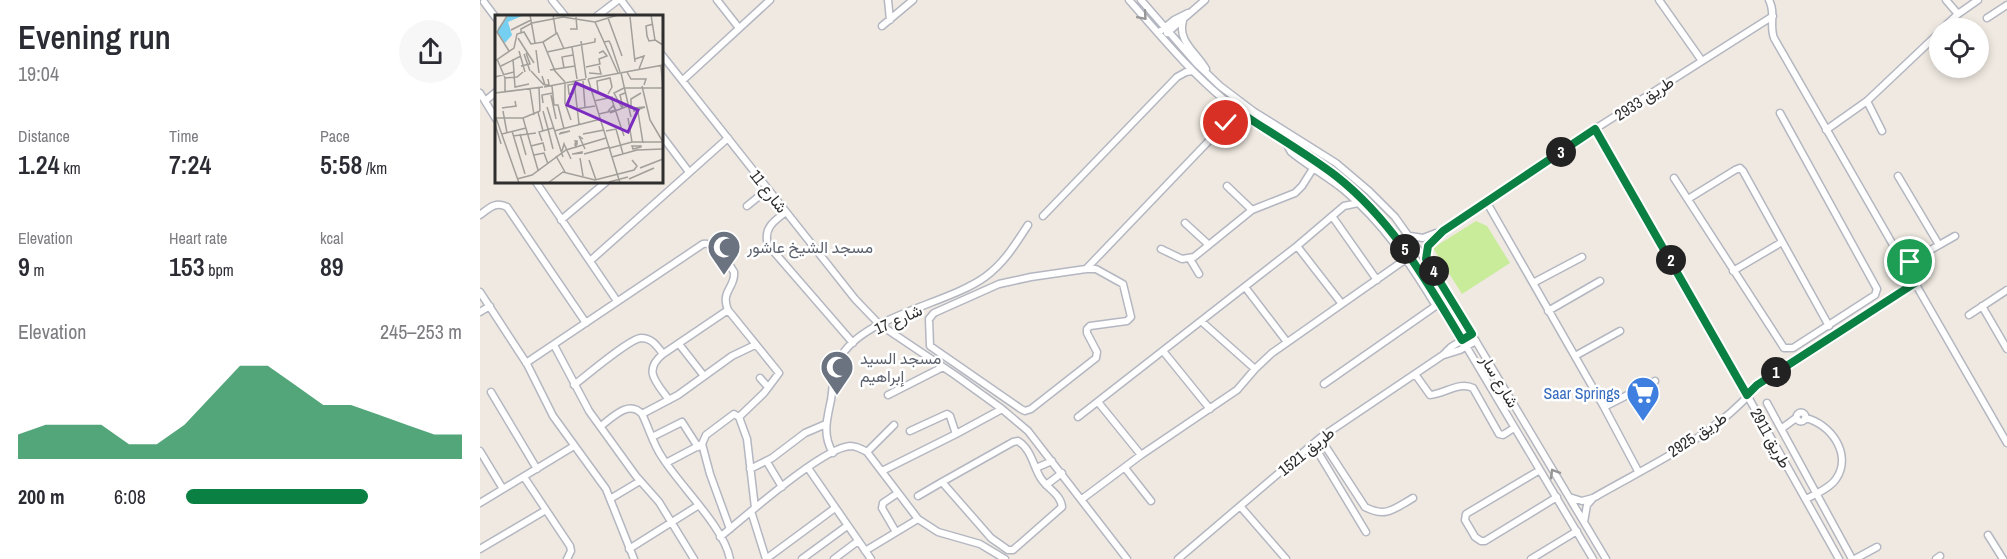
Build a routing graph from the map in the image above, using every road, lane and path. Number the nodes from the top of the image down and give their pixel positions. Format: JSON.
{"nodes":[{"id":1,"x":552,"y":0,"type":"edge"},
{"id":2,"x":619,"y":0,"type":"edge"},
{"id":3,"x":717,"y":0,"type":"edge"},
{"id":4,"x":770,"y":0,"type":"edge"},
{"id":5,"x":888,"y":0,"type":"edge"},
{"id":6,"x":913,"y":0,"type":"edge"},
{"id":7,"x":1129,"y":0,"type":"edge"},
{"id":8,"x":1141,"y":0,"type":"edge"},
{"id":9,"x":1205,"y":0,"type":"edge"},
{"id":10,"x":1659,"y":0,"type":"edge"},
{"id":11,"x":1769,"y":0,"type":"edge"},
{"id":12,"x":1946,"y":0,"type":"edge"},
{"id":13,"x":1978,"y":0,"type":"edge"},
{"id":14,"x":484,"y":2,"type":"edge"},
{"id":15,"x":2007,"y":5,"type":"edge"},
{"id":16,"x":1191,"y":11,"type":"junction"},
{"id":17,"x":1958,"y":14,"type":"junction"},
{"id":18,"x":564,"y":15,"type":"edge"},
{"id":19,"x":598,"y":15,"type":"edge"},
{"id":20,"x":632,"y":15,"type":"edge"},
{"id":21,"x":1773,"y":16,"type":"junction"},
{"id":22,"x":495,"y":17,"type":"edge"},
{"id":23,"x":1954,"y":18,"type":"edge"},
{"id":24,"x":1987,"y":18,"type":"dead end"},
{"id":25,"x":890,"y":20,"type":"junction"},
{"id":26,"x":1183,"y":21,"type":"junction"},
{"id":27,"x":882,"y":27,"type":"dead end"},
{"id":28,"x":739,"y":28,"type":"junction"},
{"id":29,"x":1167,"y":29,"type":"junction"},
{"id":30,"x":1160,"y":35,"type":"junction"},
{"id":31,"x":1929,"y":42,"type":"edge"},
{"id":32,"x":1180,"y":59,"type":"junction"},
{"id":33,"x":1702,"y":61,"type":"junction"},
{"id":34,"x":664,"y":64,"type":"edge"},
{"id":35,"x":1193,"y":71,"type":"junction"},
{"id":36,"x":1209,"y":75,"type":"junction"},
{"id":37,"x":1177,"y":77,"type":"junction"},
{"id":38,"x":683,"y":80,"type":"junction"},
{"id":39,"x":480,"y":93,"type":"edge"},
{"id":40,"x":495,"y":94,"type":"edge"},
{"id":41,"x":485,"y":101,"type":"junction"},
{"id":42,"x":1867,"y":101,"type":"junction"},
{"id":43,"x":1226,"y":102,"type":"junction"},
{"id":44,"x":1780,"y":113,"type":"dead end"},
{"id":45,"x":1244,"y":115,"type":"junction"},
{"id":46,"x":495,"y":117,"type":"edge"},
{"id":47,"x":1226,"y":123,"type":"junction"},
{"id":48,"x":1595,"y":129,"type":"junction"},
{"id":49,"x":1826,"y":130,"type":"junction"},
{"id":50,"x":1882,"y":131,"type":"dead end"},
{"id":51,"x":663,"y":137,"type":"edge"},
{"id":52,"x":728,"y":138,"type":"junction"},
{"id":53,"x":1286,"y":143,"type":"junction"},
{"id":54,"x":1314,"y":167,"type":"junction"},
{"id":55,"x":689,"y":172,"type":"junction"},
{"id":56,"x":1898,"y":176,"type":"dead end"},
{"id":57,"x":1674,"y":178,"type":"dead end"},
{"id":58,"x":537,"y":183,"type":"edge"},
{"id":59,"x":605,"y":183,"type":"edge"},
{"id":60,"x":1227,"y":186,"type":"dead end"},
{"id":61,"x":768,"y":189,"type":"junction"},
{"id":62,"x":1344,"y":190,"type":"junction"},
{"id":63,"x":1688,"y":200,"type":"junction"},
{"id":64,"x":1486,"y":201,"type":"junction"},
{"id":65,"x":1358,"y":203,"type":"junction"},
{"id":66,"x":747,"y":206,"type":"dead end"},
{"id":67,"x":1344,"y":206,"type":"junction"},
{"id":68,"x":1252,"y":210,"type":"junction"},
{"id":69,"x":786,"y":212,"type":"junction"},
{"id":70,"x":480,"y":215,"type":"edge"},
{"id":71,"x":1043,"y":216,"type":"dead end"},
{"id":72,"x":1332,"y":216,"type":"junction"},
{"id":73,"x":561,"y":220,"type":"junction"},
{"id":74,"x":1185,"y":223,"type":"dead end"},
{"id":75,"x":1028,"y":225,"type":"dead end"},
{"id":76,"x":1443,"y":231,"type":"junction"},
{"id":77,"x":1410,"y":236,"type":"junction"},
{"id":78,"x":1955,"y":236,"type":"dead end"},
{"id":79,"x":1782,"y":242,"type":"junction"},
{"id":80,"x":1209,"y":245,"type":"junction"},
{"id":81,"x":1939,"y":245,"type":"junction"},
{"id":82,"x":1297,"y":246,"type":"junction"},
{"id":83,"x":1161,"y":249,"type":"dead end"},
{"id":84,"x":1582,"y":257,"type":"dead end"},
{"id":85,"x":1190,"y":259,"type":"junction"},
{"id":86,"x":1406,"y":259,"type":"junction"},
{"id":87,"x":1426,"y":259,"type":"junction"},
{"id":88,"x":590,"y":261,"type":"junction"},
{"id":89,"x":1904,"y":265,"type":"junction"},
{"id":90,"x":1086,"y":269,"type":"junction"},
{"id":91,"x":1733,"y":272,"type":"junction"},
{"id":92,"x":1199,"y":274,"type":"dead end"},
{"id":93,"x":1377,"y":280,"type":"junction"},
{"id":94,"x":1600,"y":281,"type":"dead end"},
{"id":95,"x":1533,"y":283,"type":"junction"},
{"id":96,"x":1915,"y":283,"type":"junction"},
{"id":97,"x":1245,"y":287,"type":"junction"},
{"id":98,"x":2007,"y":290,"type":"edge"},
{"id":99,"x":480,"y":292,"type":"edge"},
{"id":100,"x":617,"y":302,"type":"junction"},
{"id":101,"x":1342,"y":304,"type":"junction"},
{"id":102,"x":1438,"y":305,"type":"junction"},
{"id":103,"x":490,"y":306,"type":"junction"},
{"id":104,"x":1982,"y":306,"type":"junction"},
{"id":105,"x":728,"y":310,"type":"junction"},
{"id":106,"x":1548,"y":311,"type":"junction"},
{"id":107,"x":480,"y":312,"type":"edge"},
{"id":108,"x":1969,"y":315,"type":"dead end"},
{"id":109,"x":1201,"y":321,"type":"junction"},
{"id":110,"x":586,"y":323,"type":"junction"},
{"id":111,"x":879,"y":324,"type":"junction"},
{"id":112,"x":1829,"y":326,"type":"junction"},
{"id":113,"x":1620,"y":331,"type":"dead end"},
{"id":114,"x":1812,"y":336,"type":"junction"},
{"id":115,"x":1474,"y":338,"type":"junction"},
{"id":116,"x":1462,"y":340,"type":"junction"},
{"id":117,"x":1287,"y":342,"type":"junction"},
{"id":118,"x":678,"y":344,"type":"junction"},
{"id":119,"x":853,"y":344,"type":"junction"},
{"id":120,"x":554,"y":345,"type":"junction"},
{"id":121,"x":755,"y":345,"type":"junction"},
{"id":122,"x":1466,"y":346,"type":"junction"},
{"id":123,"x":1817,"y":346,"type":"junction"},
{"id":124,"x":2007,"y":349,"type":"edge"},
{"id":125,"x":1163,"y":351,"type":"junction"},
{"id":126,"x":663,"y":354,"type":"junction"},
{"id":127,"x":1443,"y":355,"type":"junction"},
{"id":128,"x":1575,"y":356,"type":"junction"},
{"id":129,"x":526,"y":363,"type":"junction"},
{"id":130,"x":943,"y":367,"type":"junction"},
{"id":131,"x":1254,"y":369,"type":"junction"},
{"id":132,"x":1415,"y":374,"type":"junction"},
{"id":133,"x":704,"y":376,"type":"junction"},
{"id":134,"x":760,"y":378,"type":"dead end"},
{"id":135,"x":1655,"y":381,"type":"dead end"},
{"id":136,"x":1324,"y":384,"type":"dead end"},
{"id":137,"x":574,"y":385,"type":"junction"},
{"id":138,"x":768,"y":387,"type":"junction"},
{"id":139,"x":491,"y":392,"type":"dead end"},
{"id":140,"x":888,"y":395,"type":"dead end"},
{"id":141,"x":1747,"y":395,"type":"junction"},
{"id":142,"x":669,"y":400,"type":"junction"},
{"id":143,"x":1098,"y":402,"type":"junction"},
{"id":144,"x":1767,"y":403,"type":"dead end"},
{"id":145,"x":1604,"y":407,"type":"junction"},
{"id":146,"x":1002,"y":409,"type":"junction"},
{"id":147,"x":1209,"y":409,"type":"junction"},
{"id":148,"x":642,"y":414,"type":"junction"},
{"id":149,"x":739,"y":417,"type":"junction"},
{"id":150,"x":1078,"y":417,"type":"dead end"},
{"id":151,"x":826,"y":424,"type":"junction"},
{"id":152,"x":894,"y":425,"type":"dead end"},
{"id":153,"x":601,"y":426,"type":"junction"},
{"id":154,"x":1514,"y":428,"type":"junction"},
{"id":155,"x":1781,"y":429,"type":"junction"},
{"id":156,"x":910,"y":431,"type":"dead end"},
{"id":157,"x":956,"y":435,"type":"junction"},
{"id":158,"x":652,"y":437,"type":"junction"},
{"id":159,"x":1320,"y":438,"type":"junction"},
{"id":160,"x":2007,"y":443,"type":"edge"},
{"id":161,"x":1313,"y":444,"type":"junction"},
{"id":162,"x":700,"y":445,"type":"junction"},
{"id":163,"x":574,"y":446,"type":"junction"},
{"id":164,"x":480,"y":451,"type":"edge"},
{"id":165,"x":867,"y":452,"type":"junction"},
{"id":166,"x":833,"y":453,"type":"junction"},
{"id":167,"x":1141,"y":455,"type":"junction"},
{"id":168,"x":1052,"y":461,"type":"junction"},
{"id":169,"x":767,"y":462,"type":"junction"},
{"id":170,"x":666,"y":464,"type":"junction"},
{"id":171,"x":808,"y":468,"type":"junction"},
{"id":172,"x":1036,"y":468,"type":"junction"},
{"id":173,"x":1125,"y":468,"type":"junction"},
{"id":174,"x":537,"y":469,"type":"junction"},
{"id":175,"x":750,"y":469,"type":"junction"},
{"id":176,"x":1540,"y":470,"type":"junction"},
{"id":177,"x":882,"y":471,"type":"junction"},
{"id":178,"x":1638,"y":471,"type":"junction"},
{"id":179,"x":1062,"y":473,"type":"junction"},
{"id":180,"x":524,"y":477,"type":"junction"},
{"id":181,"x":640,"y":481,"type":"junction"},
{"id":182,"x":942,"y":482,"type":"junction"},
{"id":183,"x":1046,"y":485,"type":"junction"},
{"id":184,"x":782,"y":487,"type":"junction"},
{"id":185,"x":503,"y":489,"type":"junction"},
{"id":186,"x":898,"y":493,"type":"junction"},
{"id":187,"x":1816,"y":494,"type":"junction"},
{"id":188,"x":918,"y":496,"type":"dead end"},
{"id":189,"x":1557,"y":497,"type":"junction"},
{"id":190,"x":1569,"y":497,"type":"junction"},
{"id":191,"x":1413,"y":498,"type":"dead end"},
{"id":192,"x":1593,"y":498,"type":"junction"},
{"id":193,"x":610,"y":499,"type":"junction"},
{"id":194,"x":1082,"y":499,"type":"junction"},
{"id":195,"x":1806,"y":500,"type":"junction"},
{"id":196,"x":1151,"y":501,"type":"dead end"},
{"id":197,"x":480,"y":503,"type":"edge"},
{"id":198,"x":699,"y":505,"type":"junction"},
{"id":199,"x":1240,"y":506,"type":"junction"},
{"id":200,"x":835,"y":508,"type":"junction"},
{"id":201,"x":546,"y":510,"type":"junction"},
{"id":202,"x":753,"y":510,"type":"junction"},
{"id":203,"x":918,"y":519,"type":"junction"},
{"id":204,"x":670,"y":522,"type":"junction"},
{"id":205,"x":1584,"y":523,"type":"junction"},
{"id":206,"x":847,"y":526,"type":"junction"},
{"id":207,"x":730,"y":529,"type":"junction"},
{"id":208,"x":1577,"y":531,"type":"junction"},
{"id":209,"x":896,"y":532,"type":"junction"},
{"id":210,"x":1366,"y":532,"type":"dead end"},
{"id":211,"x":1988,"y":535,"type":"dead end"},
{"id":212,"x":720,"y":537,"type":"junction"},
{"id":213,"x":858,"y":541,"type":"junction"},
{"id":214,"x":1876,"y":547,"type":"dead end"},
{"id":215,"x":480,"y":549,"type":"edge"},
{"id":216,"x":629,"y":549,"type":"junction"},
{"id":217,"x":865,"y":551,"type":"junction"},
{"id":218,"x":1185,"y":553,"type":"junction"},
{"id":219,"x":1282,"y":558,"type":"edge"},
{"id":220,"x":567,"y":559,"type":"edge"},
{"id":221,"x":634,"y":559,"type":"edge"},
{"id":222,"x":694,"y":559,"type":"edge"},
{"id":223,"x":730,"y":559,"type":"edge"},
{"id":224,"x":766,"y":559,"type":"edge"},
{"id":225,"x":802,"y":559,"type":"edge"},
{"id":226,"x":834,"y":559,"type":"edge"},
{"id":227,"x":871,"y":559,"type":"edge"},
{"id":228,"x":1005,"y":559,"type":"edge"},
{"id":229,"x":1127,"y":559,"type":"edge"},
{"id":230,"x":1178,"y":559,"type":"edge"},
{"id":231,"x":1190,"y":559,"type":"edge"},
{"id":232,"x":1531,"y":559,"type":"edge"},
{"id":233,"x":1593,"y":559,"type":"edge"},
{"id":234,"x":1606,"y":559,"type":"edge"},
{"id":235,"x":1839,"y":559,"type":"edge"},
{"id":236,"x":1853,"y":559,"type":"edge"},
{"id":237,"x":2003,"y":559,"type":"edge"}],
"edges":[{"from":1,"to":18,"type":"street"},
{"from":2,"to":19,"type":"street"},
{"from":2,"to":20,"type":"street"},
{"from":3,"to":28,"type":"street"},
{"from":4,"to":28,"type":"street"},
{"from":5,"to":25,"type":"street"},
{"from":6,"to":25,"type":"street"},
{"from":7,"to":30,"type":"street","name":"شارع سار","one_way":true},
{"from":8,"to":29,"type":"street","name":"شارع سار"},
{"from":9,"to":16,"type":"street"},
{"from":10,"to":33,"type":"street"},
{"from":11,"to":21,"type":"street"},
{"from":12,"to":17,"type":"street"},
{"from":13,"to":17,"type":"street"},
{"from":14,"to":22,"type":"street"},
{"from":15,"to":24,"type":"street"},
{"from":16,"to":26,"type":"street"},
{"from":16,"to":29,"type":"street"},
{"from":17,"to":23,"type":"street"},
{"from":21,"to":33,"type":"street","name":"طريق 2933"},
{"from":21,"to":49,"type":"street"},
{"from":25,"to":27,"type":"street"},
{"from":26,"to":29,"type":"street"},
{"from":26,"to":36,"type":"street"},
{"from":28,"to":38,"type":"street"},
{"from":29,"to":30,"type":"street"},
{"from":29,"to":36,"type":"street","name":"شارع سار"},
{"from":30,"to":32,"type":"street","name":"شارع سار"},
{"from":31,"to":42,"type":"street"},
{"from":32,"to":35,"type":"street","name":"شارع سار"},
{"from":32,"to":37,"type":"street"},
{"from":33,"to":48,"type":"street","name":"طريق 2933"},
{"from":34,"to":38,"type":"street","name":"شارع 11"},
{"from":35,"to":37,"type":"street"},
{"from":35,"to":43,"type":"street","name":"شارع سار"},
{"from":36,"to":77,"type":"street","name":"شارع سار"},
{"from":37,"to":71,"type":"street"},
{"from":38,"to":52,"type":"street","name":"شارع 11"},
{"from":39,"to":41,"type":"street"},
{"from":40,"to":41,"type":"street"},
{"from":41,"to":46,"type":"street"},
{"from":42,"to":49,"type":"street"},
{"from":42,"to":50,"type":"street"},
{"from":43,"to":45,"type":"street","name":"شارع سار"},
{"from":43,"to":47,"type":"street"},
{"from":44,"to":112,"type":"street"},
{"from":45,"to":47,"type":"street"},
{"from":45,"to":53,"type":"street","name":"شارع سار"},
{"from":47,"to":90,"type":"street"},
{"from":48,"to":64,"type":"street","name":"طريق 2933"},
{"from":48,"to":141,"type":"street","name":"طريق 2911"},
{"from":49,"to":89,"type":"street"},
{"from":51,"to":55,"type":"street"},
{"from":52,"to":55,"type":"street"},
{"from":52,"to":61,"type":"street","name":"شارع 11"},
{"from":53,"to":54,"type":"street"},
{"from":53,"to":102,"type":"street","name":"شارع سار"},
{"from":54,"to":62,"type":"street"},
{"from":54,"to":68,"type":"street"},
{"from":55,"to":88,"type":"street"},
{"from":56,"to":81,"type":"street"},
{"from":57,"to":63,"type":"street"},
{"from":58,"to":73,"type":"street"},
{"from":59,"to":73,"type":"street"},
{"from":60,"to":68,"type":"street"},
{"from":61,"to":66,"type":"street"},
{"from":61,"to":69,"type":"street","name":"شارع 11"},
{"from":62,"to":65,"type":"street"},
{"from":62,"to":67,"type":"street"},
{"from":63,"to":79,"type":"street"},
{"from":63,"to":91,"type":"street"},
{"from":64,"to":76,"type":"street","name":"طريق 2933"},
{"from":64,"to":95,"type":"street"},
{"from":65,"to":67,"type":"street"},
{"from":65,"to":86,"type":"street"},
{"from":67,"to":72,"type":"street"},
{"from":68,"to":80,"type":"street"},
{"from":69,"to":111,"type":"street","name":"شارع 11"},
{"from":69,"to":119,"type":"street"},
{"from":70,"to":110,"type":"street"},
{"from":72,"to":82,"type":"street"},
{"from":72,"to":93,"type":"street"},
{"from":73,"to":88,"type":"street"},
{"from":74,"to":80,"type":"street"},
{"from":75,"to":111,"type":"street","name":"شارع 17"},
{"from":76,"to":77,"type":"street","name":"طريق 2933"},
{"from":76,"to":87,"type":"street","name":"طريق 2933"},
{"from":77,"to":87,"type":"street","name":"شارع سار"},
{"from":78,"to":81,"type":"street"},
{"from":79,"to":91,"type":"street"},
{"from":79,"to":112,"type":"street"},
{"from":80,"to":85,"type":"street"},
{"from":81,"to":89,"type":"street"},
{"from":82,"to":97,"type":"street"},
{"from":82,"to":101,"type":"street"},
{"from":83,"to":85,"type":"street"},
{"from":84,"to":95,"type":"street"},
{"from":85,"to":92,"type":"street"},
{"from":86,"to":93,"type":"street"},
{"from":86,"to":102,"type":"street"},
{"from":87,"to":115,"type":"street","name":"شارع سار"},
{"from":88,"to":100,"type":"street"},
{"from":89,"to":96,"type":"street"},
{"from":90,"to":90,"type":"street"},
{"from":91,"to":114,"type":"street"},
{"from":93,"to":101,"type":"street"},
{"from":94,"to":106,"type":"street"},
{"from":95,"to":106,"type":"street"},
{"from":96,"to":123,"type":"street","name":"طريق 2925"},
{"from":96,"to":160,"type":"street"},
{"from":97,"to":109,"type":"street"},
{"from":97,"to":117,"type":"street"},
{"from":98,"to":104,"type":"street"},
{"from":99,"to":103,"type":"street"},
{"from":100,"to":105,"type":"street"},
{"from":100,"to":110,"type":"street"},
{"from":101,"to":117,"type":"street"},
{"from":102,"to":116,"type":"street","name":"شارع سار"},
{"from":102,"to":136,"type":"street"},
{"from":103,"to":107,"type":"street"},
{"from":103,"to":129,"type":"street"},
{"from":104,"to":108,"type":"street"},
{"from":104,"to":124,"type":"street"},
{"from":105,"to":118,"type":"street"},
{"from":105,"to":121,"type":"street"},
{"from":106,"to":128,"type":"street"},
{"from":109,"to":125,"type":"street"},
{"from":109,"to":131,"type":"street"},
{"from":110,"to":120,"type":"street"},
{"from":111,"to":119,"type":"street","name":"شارع 17"},
{"from":111,"to":130,"type":"street","name":"شارع 11"},
{"from":112,"to":114,"type":"street"},
{"from":113,"to":128,"type":"street"},
{"from":114,"to":123,"type":"street"},
{"from":115,"to":116,"type":"street","name":"طريق 1521"},
{"from":115,"to":122,"type":"street","name":"طريق 1521"},
{"from":190,"to":115,"type":"street","name":"شارع سار","one_way":true},
{"from":116,"to":122,"type":"street","name":"شارع سار"},
{"from":116,"to":127,"type":"street","name":"طريق 1521"},
{"from":117,"to":131,"type":"street"},
{"from":118,"to":126,"type":"street"},
{"from":118,"to":133,"type":"street"},
{"from":119,"to":151,"type":"street","name":"شارع 17"},
{"from":120,"to":129,"type":"street"},
{"from":120,"to":137,"type":"street"},
{"from":121,"to":133,"type":"street"},
{"from":121,"to":138,"type":"street"},
{"from":122,"to":127,"type":"street","name":"طريق 1521"},
{"from":122,"to":154,"type":"street","name":"شارع سار"},
{"from":123,"to":141,"type":"street","name":"طريق 2925"},
{"from":125,"to":143,"type":"street"},
{"from":125,"to":147,"type":"street"},
{"from":126,"to":137,"type":"street"},
{"from":126,"to":142,"type":"street"},
{"from":127,"to":132,"type":"street","name":"طريق 1521"},
{"from":128,"to":145,"type":"street"},
{"from":129,"to":163,"type":"street"},
{"from":130,"to":140,"type":"street"},
{"from":130,"to":146,"type":"street","name":"شارع 11"},
{"from":131,"to":147,"type":"street"},
{"from":132,"to":154,"type":"street"},
{"from":132,"to":159,"type":"street","name":"طريق 1521"},
{"from":133,"to":142,"type":"street"},
{"from":134,"to":138,"type":"street"},
{"from":135,"to":145,"type":"street"},
{"from":137,"to":153,"type":"street"},
{"from":138,"to":149,"type":"street"},
{"from":139,"to":174,"type":"street"},
{"from":141,"to":178,"type":"street","name":"طريق 2925"},
{"from":141,"to":195,"type":"street","name":"طريق 2911"},
{"from":142,"to":148,"type":"street"},
{"from":143,"to":150,"type":"street"},
{"from":143,"to":167,"type":"street"},
{"from":144,"to":155,"type":"street"},
{"from":145,"to":178,"type":"street"},
{"from":146,"to":157,"type":"street"},
{"from":146,"to":168,"type":"street","name":"شارع 11"},
{"from":147,"to":167,"type":"street"},
{"from":148,"to":153,"type":"street"},
{"from":148,"to":158,"type":"street"},
{"from":149,"to":162,"type":"street"},
{"from":149,"to":175,"type":"street"},
{"from":151,"to":166,"type":"street","name":"شارع 17"},
{"from":151,"to":169,"type":"street"},
{"from":152,"to":165,"type":"street"},
{"from":153,"to":181,"type":"street"},
{"from":154,"to":176,"type":"street","name":"شارع سار"},
{"from":155,"to":187,"type":"street"},
{"from":155,"to":187,"type":"street"},
{"from":156,"to":157,"type":"street"},
{"from":157,"to":177,"type":"street"},
{"from":158,"to":162,"type":"street"},
{"from":158,"to":170,"type":"street"},
{"from":159,"to":161,"type":"street","name":"طريق 1521"},
{"from":159,"to":191,"type":"street"},
{"from":161,"to":199,"type":"street","name":"طريق 1521"},
{"from":161,"to":210,"type":"street"},
{"from":162,"to":170,"type":"street"},
{"from":162,"to":207,"type":"street"},
{"from":163,"to":174,"type":"street"},
{"from":163,"to":193,"type":"street"},
{"from":164,"to":185,"type":"street"},
{"from":165,"to":166,"type":"street"},
{"from":165,"to":177,"type":"street"},
{"from":166,"to":171,"type":"street"},
{"from":167,"to":173,"type":"street"},
{"from":168,"to":172,"type":"street"},
{"from":168,"to":179,"type":"street","name":"شارع 11"},
{"from":169,"to":175,"type":"street"},
{"from":169,"to":184,"type":"street"},
{"from":170,"to":198,"type":"street"},
{"from":171,"to":184,"type":"street"},
{"from":171,"to":200,"type":"street"},
{"from":172,"to":182,"type":"street"},
{"from":172,"to":183,"type":"street"},
{"from":173,"to":194,"type":"street"},
{"from":173,"to":196,"type":"street"},
{"from":174,"to":180,"type":"street"},
{"from":175,"to":202,"type":"street"},
{"from":176,"to":189,"type":"street","name":"شارع سار"},
{"from":176,"to":189,"type":"street"},
{"from":177,"to":186,"type":"street"},
{"from":178,"to":192,"type":"street","name":"طريق 2925"},
{"from":179,"to":183,"type":"street"},
{"from":179,"to":194,"type":"street","name":"شارع 11"},
{"from":180,"to":185,"type":"street"},
{"from":180,"to":201,"type":"street"},
{"from":181,"to":193,"type":"street"},
{"from":181,"to":204,"type":"street"},
{"from":182,"to":183,"type":"street"},
{"from":182,"to":188,"type":"street"},
{"from":184,"to":202,"type":"street"},
{"from":185,"to":197,"type":"street"},
{"from":186,"to":203,"type":"street"},
{"from":186,"to":209,"type":"street"},
{"from":187,"to":195,"type":"street"},
{"from":187,"to":236,"type":"street"},
{"from":189,"to":208,"type":"street","name":"شارع سار"},
{"from":190,"to":192,"type":"street"},
{"from":190,"to":205,"type":"street","name":"شارع سار"},
{"from":192,"to":205,"type":"street"},
{"from":193,"to":216,"type":"street"},
{"from":194,"to":229,"type":"street","name":"شارع 11"},
{"from":195,"to":235,"type":"street","name":"طريق 2911"},
{"from":198,"to":204,"type":"street"},
{"from":198,"to":212,"type":"street"},
{"from":199,"to":218,"type":"street","name":"طريق 1521"},
{"from":199,"to":219,"type":"street"},
{"from":200,"to":206,"type":"street"},
{"from":200,"to":224,"type":"street"},
{"from":201,"to":215,"type":"street"},
{"from":201,"to":220,"type":"street"},
{"from":202,"to":207,"type":"street"},
{"from":202,"to":224,"type":"street"},
{"from":203,"to":209,"type":"street"},
{"from":203,"to":228,"type":"street"},
{"from":204,"to":216,"type":"street"},
{"from":204,"to":222,"type":"street"},
{"from":205,"to":234,"type":"street","name":"شارع سار"},
{"from":206,"to":213,"type":"street"},
{"from":206,"to":225,"type":"street"},
{"from":207,"to":212,"type":"street"},
{"from":208,"to":232,"type":"street"},
{"from":208,"to":233,"type":"street","name":"شارع سار"},
{"from":209,"to":217,"type":"street"},
{"from":211,"to":237,"type":"street"},
{"from":212,"to":223,"type":"street"},
{"from":213,"to":217,"type":"street"},
{"from":213,"to":226,"type":"street"},
{"from":214,"to":236,"type":"street"},
{"from":216,"to":221,"type":"street"},
{"from":217,"to":227,"type":"street"},
{"from":218,"to":230,"type":"street","name":"طريق 1521"},
{"from":218,"to":231,"type":"street"}]}
